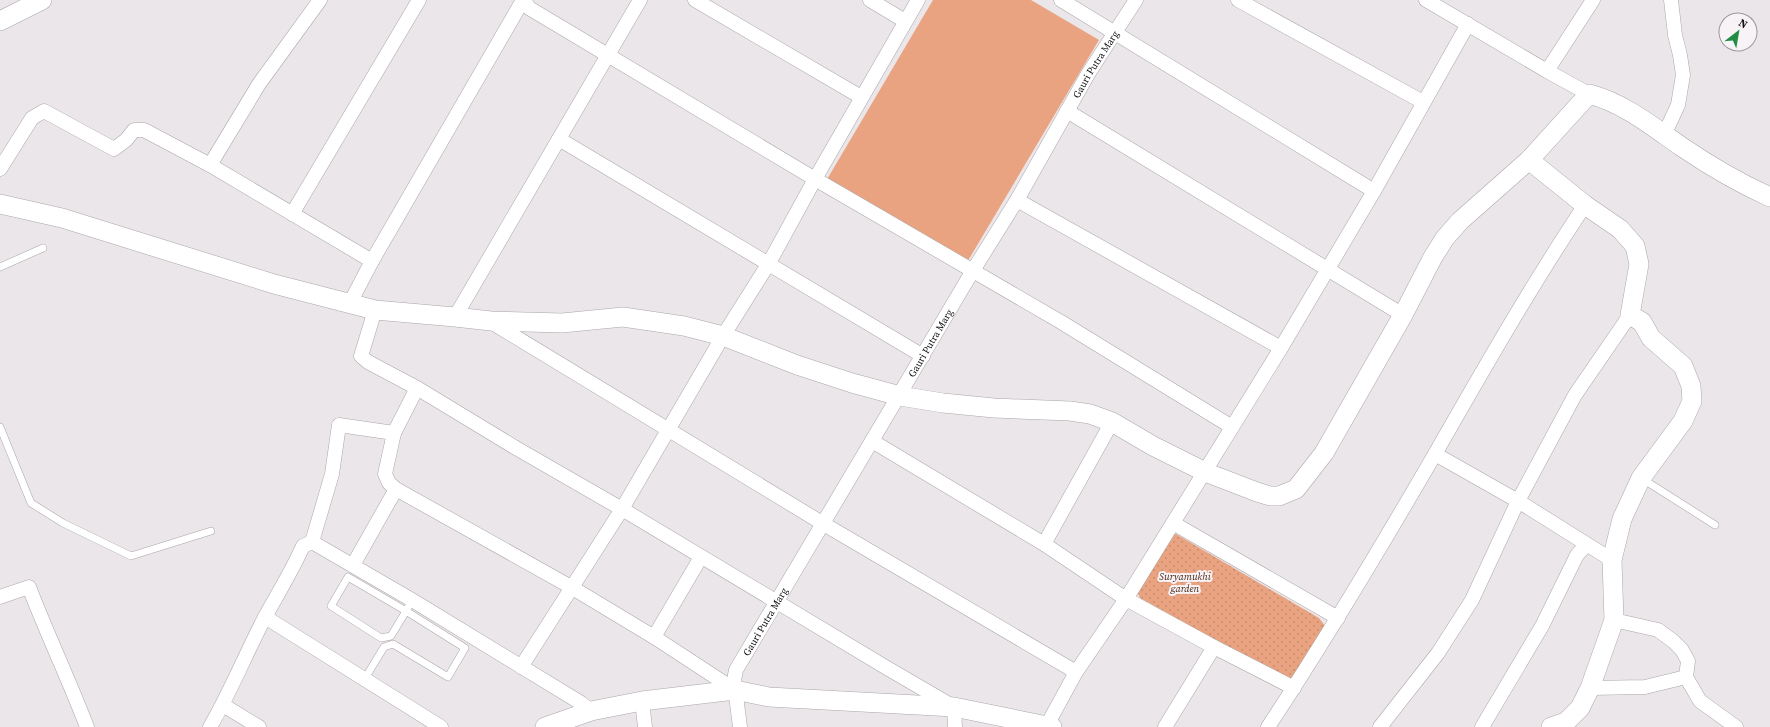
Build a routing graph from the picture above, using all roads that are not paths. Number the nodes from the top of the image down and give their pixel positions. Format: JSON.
{"nodes":[{"id":1,"x":42,"y":0,"type":"edge"},
{"id":2,"x":320,"y":0,"type":"edge"},
{"id":3,"x":419,"y":0,"type":"edge"},
{"id":4,"x":523,"y":0,"type":"edge"},
{"id":5,"x":640,"y":0,"type":"edge"},
{"id":6,"x":695,"y":0,"type":"edge"},
{"id":7,"x":870,"y":0,"type":"edge"},
{"id":8,"x":918,"y":0,"type":"edge"},
{"id":9,"x":1061,"y":0,"type":"edge"},
{"id":10,"x":1136,"y":0,"type":"edge"},
{"id":11,"x":1238,"y":0,"type":"edge"},
{"id":12,"x":1426,"y":0,"type":"edge"},
{"id":13,"x":1593,"y":0,"type":"edge"},
{"id":14,"x":1671,"y":0,"type":"edge"},
{"id":15,"x":0,"y":21,"type":"edge"},
{"id":16,"x":905,"y":21,"type":"junction"},
{"id":17,"x":1468,"y":24,"type":"junction"},
{"id":18,"x":1115,"y":32,"type":"junction"},
{"id":19,"x":608,"y":56,"type":"junction"},
{"id":20,"x":1547,"y":71,"type":"junction"},
{"id":21,"x":1589,"y":94,"type":"junction"},
{"id":22,"x":861,"y":97,"type":"junction"},
{"id":23,"x":1423,"y":102,"type":"junction"},
{"id":24,"x":1068,"y":110,"type":"junction"},
{"id":25,"x":1664,"y":135,"type":"junction"},
{"id":26,"x":559,"y":139,"type":"junction"},
{"id":27,"x":1529,"y":160,"type":"junction"},
{"id":28,"x":210,"y":165,"type":"junction"},
{"id":29,"x":0,"y":169,"type":"edge"},
{"id":30,"x":815,"y":179,"type":"junction"},
{"id":31,"x":1374,"y":191,"type":"junction"},
{"id":32,"x":1770,"y":197,"type":"edge"},
{"id":33,"x":1017,"y":200,"type":"junction"},
{"id":34,"x":0,"y":204,"type":"edge"},
{"id":35,"x":1585,"y":204,"type":"junction"},
{"id":36,"x":292,"y":214,"type":"junction"},
{"id":37,"x":43,"y":248,"type":"dead end"},
{"id":38,"x":372,"y":261,"type":"junction"},
{"id":39,"x":769,"y":263,"type":"junction"},
{"id":40,"x":0,"y":267,"type":"edge"},
{"id":41,"x":1328,"y":269,"type":"junction"},
{"id":42,"x":972,"y":272,"type":"junction"},
{"id":43,"x":350,"y":303,"type":"junction"},
{"id":44,"x":375,"y":310,"type":"junction"},
{"id":45,"x":1403,"y":315,"type":"junction"},
{"id":46,"x":1630,"y":315,"type":"junction"},
{"id":47,"x":455,"y":316,"type":"junction"},
{"id":48,"x":491,"y":321,"type":"junction"},
{"id":49,"x":723,"y":336,"type":"junction"},
{"id":50,"x":1281,"y":348,"type":"junction"},
{"id":51,"x":923,"y":356,"type":"junction"},
{"id":52,"x":416,"y":388,"type":"junction"},
{"id":53,"x":900,"y":396,"type":"junction"},
{"id":54,"x":1112,"y":422,"type":"junction"},
{"id":55,"x":0,"y":427,"type":"edge"},
{"id":56,"x":1232,"y":427,"type":"junction"},
{"id":57,"x":669,"y":429,"type":"junction"},
{"id":58,"x":394,"y":433,"type":"junction"},
{"id":59,"x":872,"y":441,"type":"junction"},
{"id":60,"x":1435,"y":454,"type":"junction"},
{"id":61,"x":1205,"y":472,"type":"junction"},
{"id":62,"x":1640,"y":478,"type":"junction"},
{"id":63,"x":396,"y":489,"type":"junction"},
{"id":64,"x":1518,"y":501,"type":"junction"},
{"id":65,"x":622,"y":509,"type":"junction"},
{"id":66,"x":822,"y":523,"type":"junction"},
{"id":67,"x":1173,"y":523,"type":"junction"},
{"id":68,"x":1715,"y":525,"type":"dead end"},
{"id":69,"x":210,"y":531,"type":"dead end"},
{"id":70,"x":312,"y":542,"type":"junction"},
{"id":71,"x":1044,"y":544,"type":"junction"},
{"id":72,"x":1586,"y":545,"type":"junction"},
{"id":73,"x":701,"y":557,"type":"junction"},
{"id":74,"x":1612,"y":560,"type":"junction"},
{"id":75,"x":353,"y":565,"type":"junction"},
{"id":76,"x":571,"y":587,"type":"junction"},
{"id":77,"x":0,"y":597,"type":"edge"},
{"id":78,"x":1126,"y":598,"type":"junction"},
{"id":79,"x":776,"y":602,"type":"junction"},
{"id":80,"x":409,"y":606,"type":"junction"},
{"id":81,"x":265,"y":618,"type":"junction"},
{"id":82,"x":1338,"y":618,"type":"junction"},
{"id":83,"x":1614,"y":620,"type":"junction"},
{"id":84,"x":391,"y":636,"type":"junction"},
{"id":85,"x":654,"y":637,"type":"junction"},
{"id":86,"x":381,"y":638,"type":"junction"},
{"id":87,"x":393,"y":644,"type":"junction"},
{"id":88,"x":384,"y":647,"type":"junction"},
{"id":89,"x":1214,"y":647,"type":"junction"},
{"id":90,"x":521,"y":667,"type":"junction"},
{"id":91,"x":1076,"y":672,"type":"junction"},
{"id":92,"x":1686,"y":677,"type":"junction"},
{"id":93,"x":364,"y":680,"type":"junction"},
{"id":94,"x":1294,"y":688,"type":"junction"},
{"id":95,"x":1590,"y":688,"type":"junction"},
{"id":96,"x":735,"y":690,"type":"junction"},
{"id":97,"x":642,"y":701,"type":"junction"},
{"id":98,"x":223,"y":705,"type":"junction"},
{"id":99,"x":954,"y":707,"type":"junction"},
{"id":100,"x":591,"y":711,"type":"junction"},
{"id":101,"x":1562,"y":725,"type":"edge"},
{"id":102,"x":550,"y":726,"type":"edge"},
{"id":103,"x":1048,"y":726,"type":"edge"},
{"id":104,"x":87,"y":727,"type":"edge"},
{"id":105,"x":210,"y":727,"type":"edge"},
{"id":106,"x":259,"y":727,"type":"edge"},
{"id":107,"x":441,"y":727,"type":"edge"},
{"id":108,"x":645,"y":727,"type":"edge"},
{"id":109,"x":740,"y":727,"type":"edge"},
{"id":110,"x":956,"y":727,"type":"edge"},
{"id":111,"x":1165,"y":727,"type":"edge"},
{"id":112,"x":1268,"y":727,"type":"edge"},
{"id":113,"x":1380,"y":727,"type":"edge"},
{"id":114,"x":1482,"y":727,"type":"edge"},
{"id":115,"x":1736,"y":727,"type":"edge"}],
"edges":[{"from":1,"to":15,"type":"main road"},
{"from":2,"to":28,"type":"street"},
{"from":3,"to":36,"type":"street"},
{"from":4,"to":19,"type":"street"},
{"from":4,"to":38,"type":"street"},
{"from":5,"to":19,"type":"street"},
{"from":6,"to":22,"type":"street"},
{"from":7,"to":16,"type":"street"},
{"from":8,"to":16,"type":"street"},
{"from":9,"to":18,"type":"street"},
{"from":10,"to":18,"type":"street","name":"Gauri Putra Marg"},
{"from":11,"to":23,"type":"street"},
{"from":12,"to":17,"type":"street"},
{"from":13,"to":20,"type":"street"},
{"from":14,"to":25,"type":"street"},
{"from":16,"to":22,"type":"street"},
{"from":17,"to":20,"type":"street"},
{"from":17,"to":23,"type":"street"},
{"from":18,"to":24,"type":"street","name":"Gauri Putra Marg"},
{"from":18,"to":31,"type":"street"},
{"from":19,"to":26,"type":"street"},
{"from":19,"to":30,"type":"street"},
{"from":20,"to":21,"type":"street"},
{"from":21,"to":25,"type":"main road"},
{"from":21,"to":27,"type":"main road"},
{"from":22,"to":30,"type":"street"},
{"from":23,"to":31,"type":"street"},
{"from":24,"to":33,"type":"street","name":"Gauri Putra Marg"},
{"from":24,"to":41,"type":"street"},
{"from":25,"to":32,"type":"main road"},
{"from":26,"to":39,"type":"street"},
{"from":26,"to":47,"type":"street"},
{"from":27,"to":35,"type":"main road"},
{"from":27,"to":45,"type":"main road"},
{"from":28,"to":29,"type":"street"},
{"from":28,"to":36,"type":"street"},
{"from":30,"to":39,"type":"street"},
{"from":30,"to":42,"type":"street"},
{"from":31,"to":41,"type":"street"},
{"from":33,"to":42,"type":"street","name":"Gauri Putra Marg"},
{"from":33,"to":50,"type":"street"},
{"from":34,"to":43,"type":"main road"},
{"from":35,"to":46,"type":"main road"},
{"from":35,"to":60,"type":"street"},
{"from":36,"to":38,"type":"street"},
{"from":37,"to":40,"type":"lane"},
{"from":38,"to":43,"type":"street"},
{"from":39,"to":49,"type":"street"},
{"from":39,"to":51,"type":"street"},
{"from":41,"to":45,"type":"street"},
{"from":41,"to":50,"type":"street"},
{"from":42,"to":51,"type":"street","name":"Gauri Putra Marg"},
{"from":42,"to":56,"type":"street"},
{"from":43,"to":44,"type":"main road"},
{"from":44,"to":47,"type":"main road"},
{"from":44,"to":52,"type":"street"},
{"from":45,"to":61,"type":"main road"},
{"from":46,"to":62,"type":"main road"},
{"from":46,"to":64,"type":"street"},
{"from":47,"to":48,"type":"main road"},
{"from":48,"to":49,"type":"main road"},
{"from":48,"to":57,"type":"street"},
{"from":49,"to":53,"type":"main road"},
{"from":49,"to":57,"type":"street"},
{"from":50,"to":56,"type":"street"},
{"from":51,"to":53,"type":"street","name":"Gauri Putra Marg"},
{"from":52,"to":58,"type":"street"},
{"from":52,"to":65,"type":"street"},
{"from":53,"to":54,"type":"main road"},
{"from":53,"to":59,"type":"street","name":"Gauri Putra Marg"},
{"from":54,"to":61,"type":"main road"},
{"from":54,"to":71,"type":"street"},
{"from":55,"to":69,"type":"lane"},
{"from":56,"to":61,"type":"street"},
{"from":57,"to":65,"type":"street"},
{"from":57,"to":66,"type":"street"},
{"from":58,"to":63,"type":"street"},
{"from":58,"to":70,"type":"street"},
{"from":59,"to":66,"type":"street","name":"Gauri Putra Marg"},
{"from":59,"to":71,"type":"street"},
{"from":60,"to":64,"type":"street"},
{"from":60,"to":82,"type":"street"},
{"from":61,"to":67,"type":"street"},
{"from":62,"to":68,"type":"lane"},
{"from":62,"to":74,"type":"main road"},
{"from":63,"to":75,"type":"street"},
{"from":63,"to":76,"type":"street"},
{"from":64,"to":72,"type":"street"},
{"from":64,"to":113,"type":"street"},
{"from":65,"to":73,"type":"street"},
{"from":65,"to":76,"type":"street"},
{"from":66,"to":79,"type":"street","name":"Gauri Putra Marg"},
{"from":66,"to":91,"type":"street"},
{"from":67,"to":78,"type":"street"},
{"from":67,"to":82,"type":"street"},
{"from":70,"to":75,"type":"street"},
{"from":70,"to":81,"type":"street"},
{"from":71,"to":78,"type":"street"},
{"from":72,"to":74,"type":"street"},
{"from":72,"to":114,"type":"street"},
{"from":73,"to":79,"type":"street"},
{"from":73,"to":85,"type":"street"},
{"from":74,"to":83,"type":"main road"},
{"from":75,"to":80,"type":"street"},
{"from":76,"to":85,"type":"street"},
{"from":76,"to":90,"type":"street"},
{"from":77,"to":104,"type":"street"},
{"from":78,"to":89,"type":"street"},
{"from":78,"to":91,"type":"street"},
{"from":79,"to":96,"type":"street","name":"Gauri Putra Marg"},
{"from":79,"to":99,"type":"street"},
{"from":80,"to":84,"type":"lane"},
{"from":80,"to":86,"type":"lane"},
{"from":80,"to":87,"type":"lane"},
{"from":80,"to":90,"type":"street"},
{"from":81,"to":93,"type":"street"},
{"from":81,"to":98,"type":"street"},
{"from":82,"to":94,"type":"street"},
{"from":83,"to":92,"type":"street"},
{"from":83,"to":95,"type":"main road"},
{"from":84,"to":86,"type":"lane"},
{"from":84,"to":87,"type":"lane"},
{"from":85,"to":96,"type":"street"},
{"from":86,"to":88,"type":"lane"},
{"from":87,"to":88,"type":"lane"},
{"from":88,"to":93,"type":"lane"},
{"from":89,"to":94,"type":"street"},
{"from":89,"to":111,"type":"street"},
{"from":90,"to":100,"type":"street"},
{"from":91,"to":103,"type":"street"},
{"from":92,"to":95,"type":"street"},
{"from":92,"to":115,"type":"street"},
{"from":93,"to":107,"type":"street"},
{"from":94,"to":112,"type":"street"},
{"from":95,"to":101,"type":"main road"},
{"from":96,"to":97,"type":"main road"},
{"from":96,"to":99,"type":"main road"},
{"from":96,"to":109,"type":"street","name":"Gauri Putra Marg"},
{"from":97,"to":100,"type":"main road"},
{"from":97,"to":108,"type":"street"},
{"from":98,"to":105,"type":"street"},
{"from":98,"to":106,"type":"street"},
{"from":99,"to":103,"type":"main road"},
{"from":99,"to":110,"type":"street"},
{"from":100,"to":102,"type":"main road"}]}
